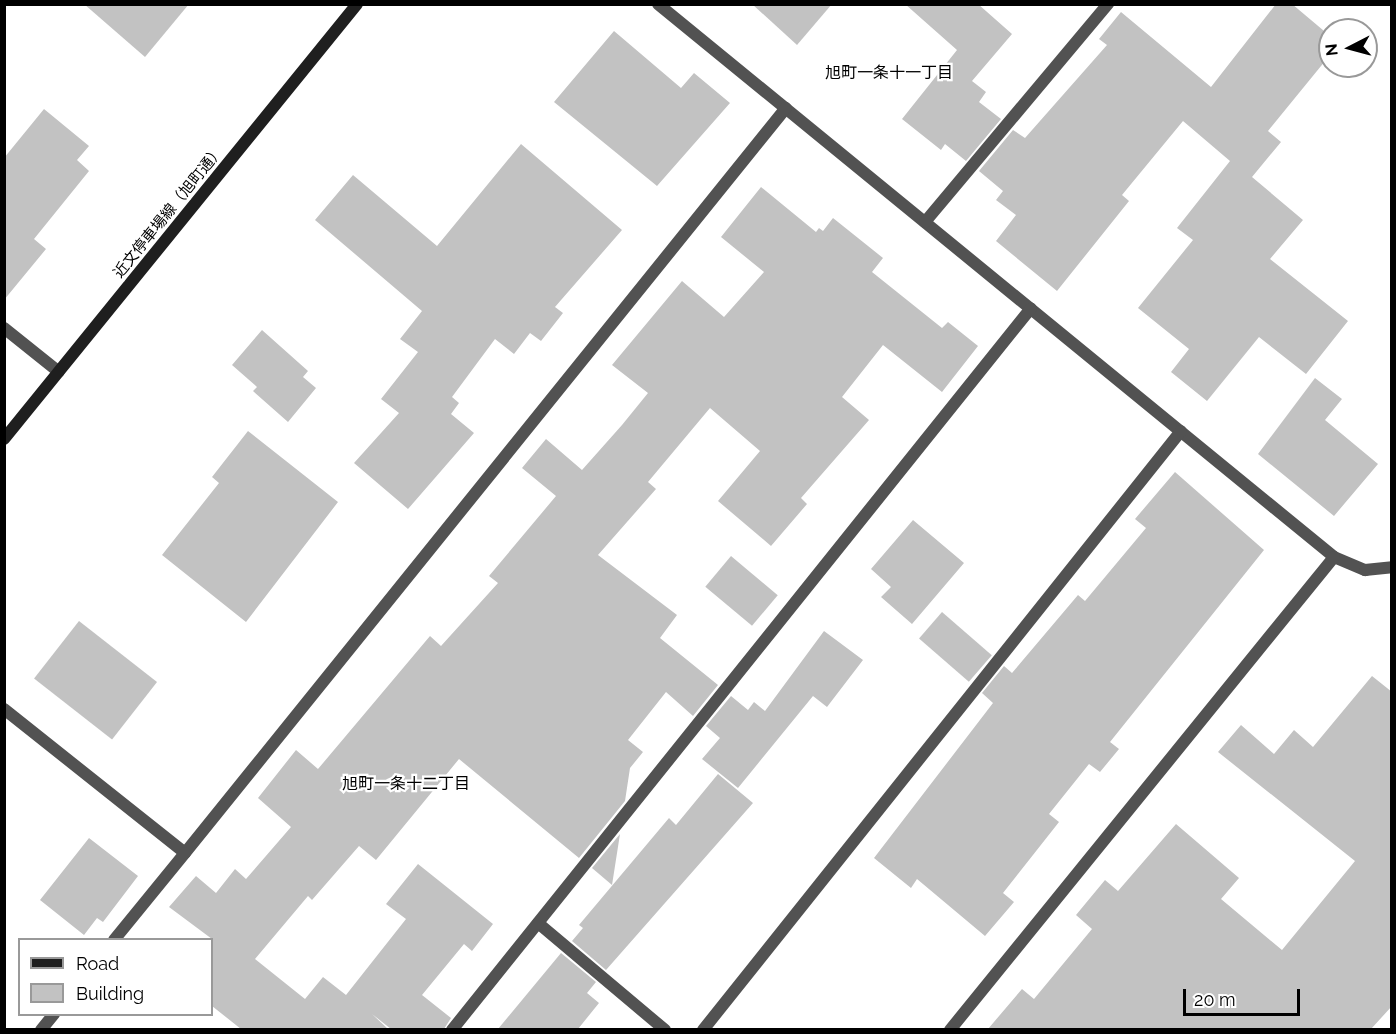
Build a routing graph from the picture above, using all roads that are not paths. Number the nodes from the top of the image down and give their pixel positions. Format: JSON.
{"nodes":[{"id":1,"x":357,"y":4,"type":"edge"},
{"id":2,"x":658,"y":4,"type":"edge"},
{"id":3,"x":1108,"y":4,"type":"edge"},
{"id":4,"x":786,"y":108,"type":"junction"},
{"id":5,"x":925,"y":222,"type":"junction"},
{"id":6,"x":1031,"y":308,"type":"junction"},
{"id":7,"x":4,"y":328,"type":"edge"},
{"id":8,"x":58,"y":372,"type":"junction"},
{"id":9,"x":1181,"y":430,"type":"junction"},
{"id":10,"x":4,"y":439,"type":"edge"},
{"id":11,"x":1334,"y":557,"type":"junction"},
{"id":12,"x":1392,"y":567,"type":"edge"},
{"id":13,"x":4,"y":709,"type":"edge"},
{"id":14,"x":184,"y":853,"type":"junction"},
{"id":15,"x":538,"y":923,"type":"junction"},
{"id":16,"x":115,"y":938,"type":"edge"},
{"id":17,"x":52,"y":1016,"type":"edge"},
{"id":18,"x":41,"y":1029,"type":"edge"},
{"id":19,"x":452,"y":1029,"type":"edge"},
{"id":20,"x":665,"y":1029,"type":"edge"},
{"id":21,"x":703,"y":1029,"type":"edge"},
{"id":22,"x":950,"y":1029,"type":"edge"}],
"edges":[{"from":1,"to":8,"type":"main road","name":"近文停車場線（旭町通）"},
{"from":2,"to":4,"type":"street"},
{"from":3,"to":5,"type":"street"},
{"from":4,"to":5,"type":"street"},
{"from":4,"to":14,"type":"street"},
{"from":5,"to":6,"type":"street"},
{"from":6,"to":9,"type":"street"},
{"from":6,"to":15,"type":"street"},
{"from":7,"to":8,"type":"street"},
{"from":8,"to":10,"type":"main road","name":"近文停車場線（旭町通）"},
{"from":9,"to":11,"type":"street"},
{"from":9,"to":21,"type":"street"},
{"from":11,"to":12,"type":"street"},
{"from":11,"to":22,"type":"street"},
{"from":13,"to":14,"type":"street"},
{"from":14,"to":16,"type":"street"},
{"from":15,"to":19,"type":"street"},
{"from":15,"to":20,"type":"street"},
{"from":17,"to":18,"type":"street"}]}
